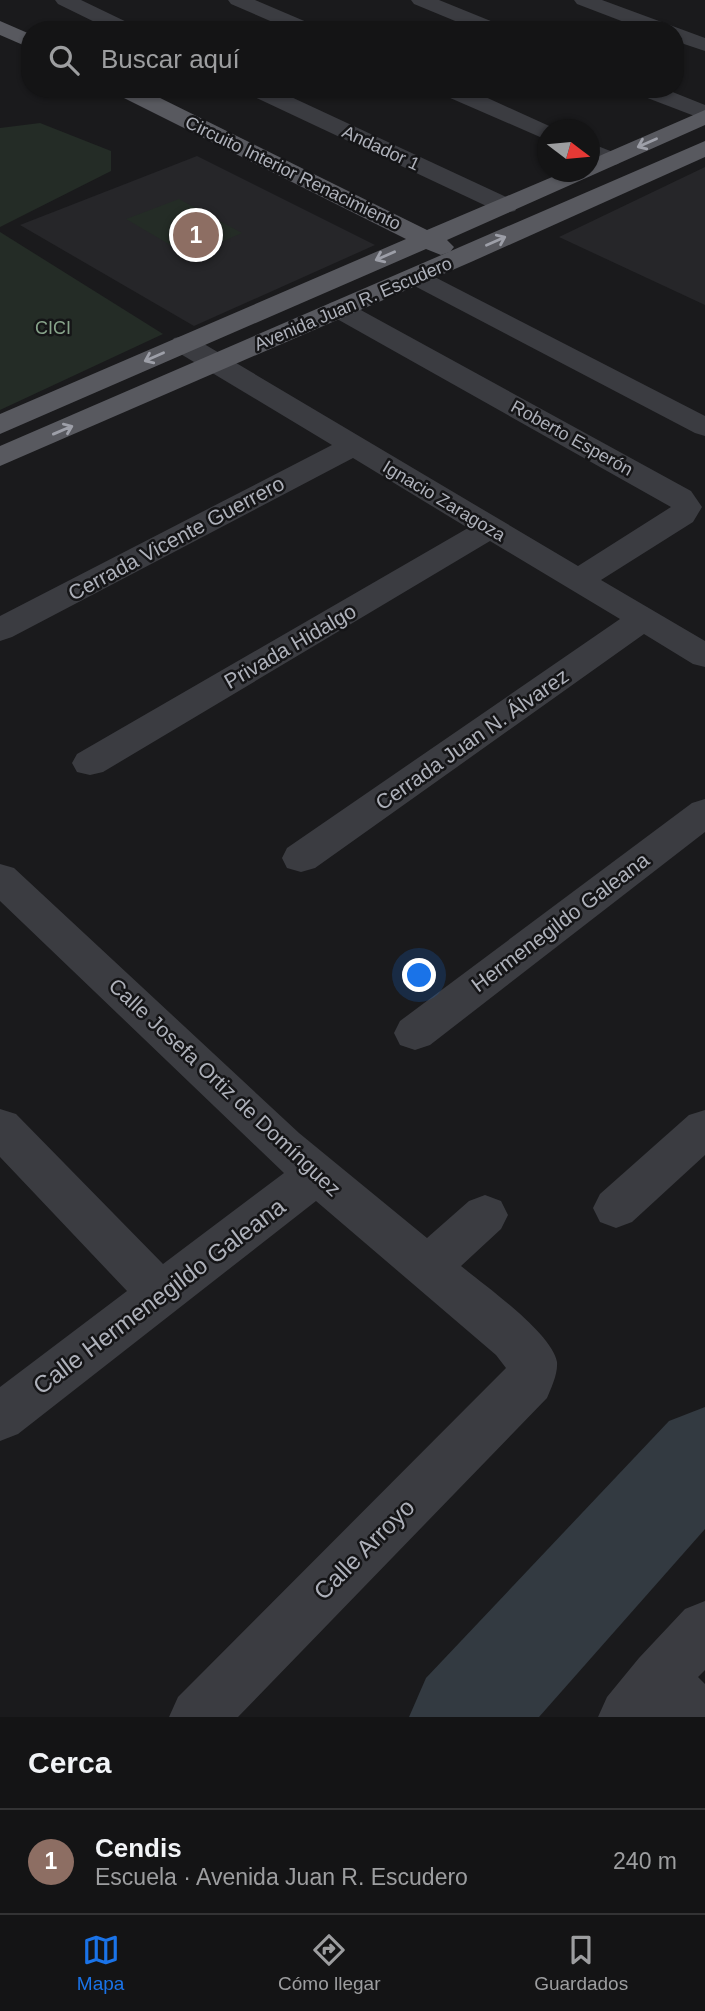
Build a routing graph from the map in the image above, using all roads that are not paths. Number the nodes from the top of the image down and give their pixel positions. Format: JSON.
{"nodes":[{"id":1,"x":65,"y":0,"type":"edge"},
{"id":2,"x":238,"y":0,"type":"edge"},
{"id":3,"x":421,"y":0,"type":"edge"},
{"id":4,"x":584,"y":0,"type":"edge"},
{"id":5,"x":109,"y":21,"type":"edge"},
{"id":6,"x":288,"y":21,"type":"edge"},
{"id":7,"x":474,"y":21,"type":"edge"},
{"id":8,"x":640,"y":21,"type":"edge"},
{"id":9,"x":0,"y":27,"type":"edge"},
{"id":10,"x":684,"y":37,"type":"edge"},
{"id":11,"x":21,"y":38,"type":"edge"},
{"id":12,"x":705,"y":45,"type":"edge"},
{"id":13,"x":142,"y":98,"type":"edge"},
{"id":14,"x":275,"y":98,"type":"edge"},
{"id":15,"x":470,"y":98,"type":"edge"},
{"id":16,"x":666,"y":98,"type":"edge"},
{"id":17,"x":705,"y":115,"type":"edge"},
{"id":18,"x":537,"y":127,"type":"edge"},
{"id":19,"x":705,"y":148,"type":"edge"},
{"id":20,"x":600,"y":157,"type":"edge"},
{"id":21,"x":559,"y":182,"type":"edge"},
{"id":22,"x":579,"y":182,"type":"edge"},
{"id":23,"x":595,"y":197,"type":"junction"},
{"id":24,"x":506,"y":206,"type":"junction"},
{"id":25,"x":425,"y":239,"type":"junction"},
{"id":26,"x":462,"y":257,"type":"junction"},
{"id":27,"x":416,"y":277,"type":"junction"},
{"id":28,"x":339,"y":309,"type":"junction"},
{"id":29,"x":184,"y":344,"type":"junction"},
{"id":30,"x":216,"y":364,"type":"junction"},
{"id":31,"x":0,"y":425,"type":"edge"},
{"id":32,"x":703,"y":425,"type":"edge"},
{"id":33,"x":352,"y":447,"type":"junction"},
{"id":34,"x":0,"y":457,"type":"edge"},
{"id":35,"x":490,"y":528,"type":"junction"},
{"id":36,"x":578,"y":580,"type":"junction"},
{"id":37,"x":643,"y":619,"type":"junction"},
{"id":38,"x":0,"y":630,"type":"edge"},
{"id":39,"x":705,"y":656,"type":"edge"},
{"id":40,"x":90,"y":763,"type":"dead end"},
{"id":41,"x":705,"y":811,"type":"edge"},
{"id":42,"x":301,"y":858,"type":"dead end"},
{"id":43,"x":0,"y":878,"type":"edge"},
{"id":44,"x":415,"y":1033,"type":"dead end"},
{"id":45,"x":0,"y":1128,"type":"edge"},
{"id":46,"x":705,"y":1128,"type":"edge"},
{"id":47,"x":317,"y":1174,"type":"junction"},
{"id":48,"x":616,"y":1208,"type":"dead end"},
{"id":49,"x":485,"y":1215,"type":"dead end"},
{"id":50,"x":427,"y":1267,"type":"junction"},
{"id":51,"x":161,"y":1294,"type":"junction"},
{"id":52,"x":529,"y":1382,"type":"joint"},
{"id":53,"x":0,"y":1417,"type":"edge"},
{"id":54,"x":705,"y":1629,"type":"edge"},
{"id":55,"x":643,"y":1697,"type":"edge"},
{"id":56,"x":198,"y":1717,"type":"edge"},
{"id":57,"x":698,"y":1717,"type":"edge"}],
"edges":[{"from":1,"to":5,"type":"street"},
{"from":2,"to":6,"type":"street"},
{"from":3,"to":7,"type":"street"},
{"from":4,"to":8,"type":"street"},
{"from":9,"to":11,"type":"main road"},
{"from":10,"to":12,"type":"street"},
{"from":13,"to":25,"type":"main road","name":"Circuito Interior Renacimiento"},
{"from":14,"to":24,"type":"street","name":"Andador 1"},
{"from":15,"to":18,"type":"street"},
{"from":16,"to":17,"type":"street"},
{"from":17,"to":20,"type":"main road","one_way":true},
{"from":19,"to":23,"type":"main road","name":"Avenida Juan R. Escudero"},
{"from":21,"to":24,"type":"main road","name":"Avenida Juan R. Escudero"},
{"from":22,"to":23,"type":"main road"},
{"from":26,"to":23,"type":"main road","name":"Avenida Juan R. Escudero","one_way":true},
{"from":24,"to":25,"type":"main road","name":"Avenida Juan R. Escudero"},
{"from":25,"to":26,"type":"main road","name":"Circuito Interior Renacimiento"},
{"from":25,"to":29,"type":"main road","name":"Avenida Juan R. Escudero","one_way":true},
{"from":26,"to":27,"type":"main road","name":"Avenida Juan R. Escudero"},
{"from":27,"to":28,"type":"main road","name":"Avenida Juan R. Escudero"},
{"from":27,"to":32,"type":"street"},
{"from":28,"to":30,"type":"main road","name":"Avenida Juan R. Escudero"},
{"from":28,"to":36,"type":"street","name":"Roberto Esperón"},
{"from":29,"to":30,"type":"street","name":"Ignacio Zaragoza"},
{"from":29,"to":31,"type":"main road","name":"Avenida Juan R. Escudero","one_way":true},
{"from":30,"to":33,"type":"street","name":"Ignacio Zaragoza"},
{"from":34,"to":30,"type":"main road","name":"Avenida Juan R. Escudero","one_way":true},
{"from":33,"to":35,"type":"street","name":"Ignacio Zaragoza"},
{"from":33,"to":38,"type":"street","name":"Cerrada Vicente Guerrero"},
{"from":35,"to":36,"type":"street","name":"Ignacio Zaragoza"},
{"from":35,"to":40,"type":"street","name":"Privada Hidalgo"},
{"from":36,"to":37,"type":"street","name":"Ignacio Zaragoza"},
{"from":37,"to":39,"type":"street","name":"Ignacio Zaragoza"},
{"from":37,"to":42,"type":"street","name":"Cerrada Juan N. Álvarez"},
{"from":41,"to":44,"type":"street","name":"Hermenegildo Galeana"},
{"from":43,"to":47,"type":"street","name":"Calle Josefa Ortiz de Domínguez"},
{"from":45,"to":51,"type":"street"},
{"from":46,"to":48,"type":"street"},
{"from":47,"to":50,"type":"street","name":"Calle Josefa Ortiz de Domínguez"},
{"from":47,"to":51,"type":"street","name":"Calle Hermenegildo Galeana"},
{"from":49,"to":50,"type":"street"},
{"from":50,"to":52,"type":"street","name":"Calle Josefa Ortiz de Domínguez"},
{"from":51,"to":53,"type":"street","name":"Calle Hermenegildo Galeana"},
{"from":52,"to":56,"type":"street","name":"Calle Arroyo"},
{"from":54,"to":55,"type":"street"},
{"from":55,"to":57,"type":"street"}]}
